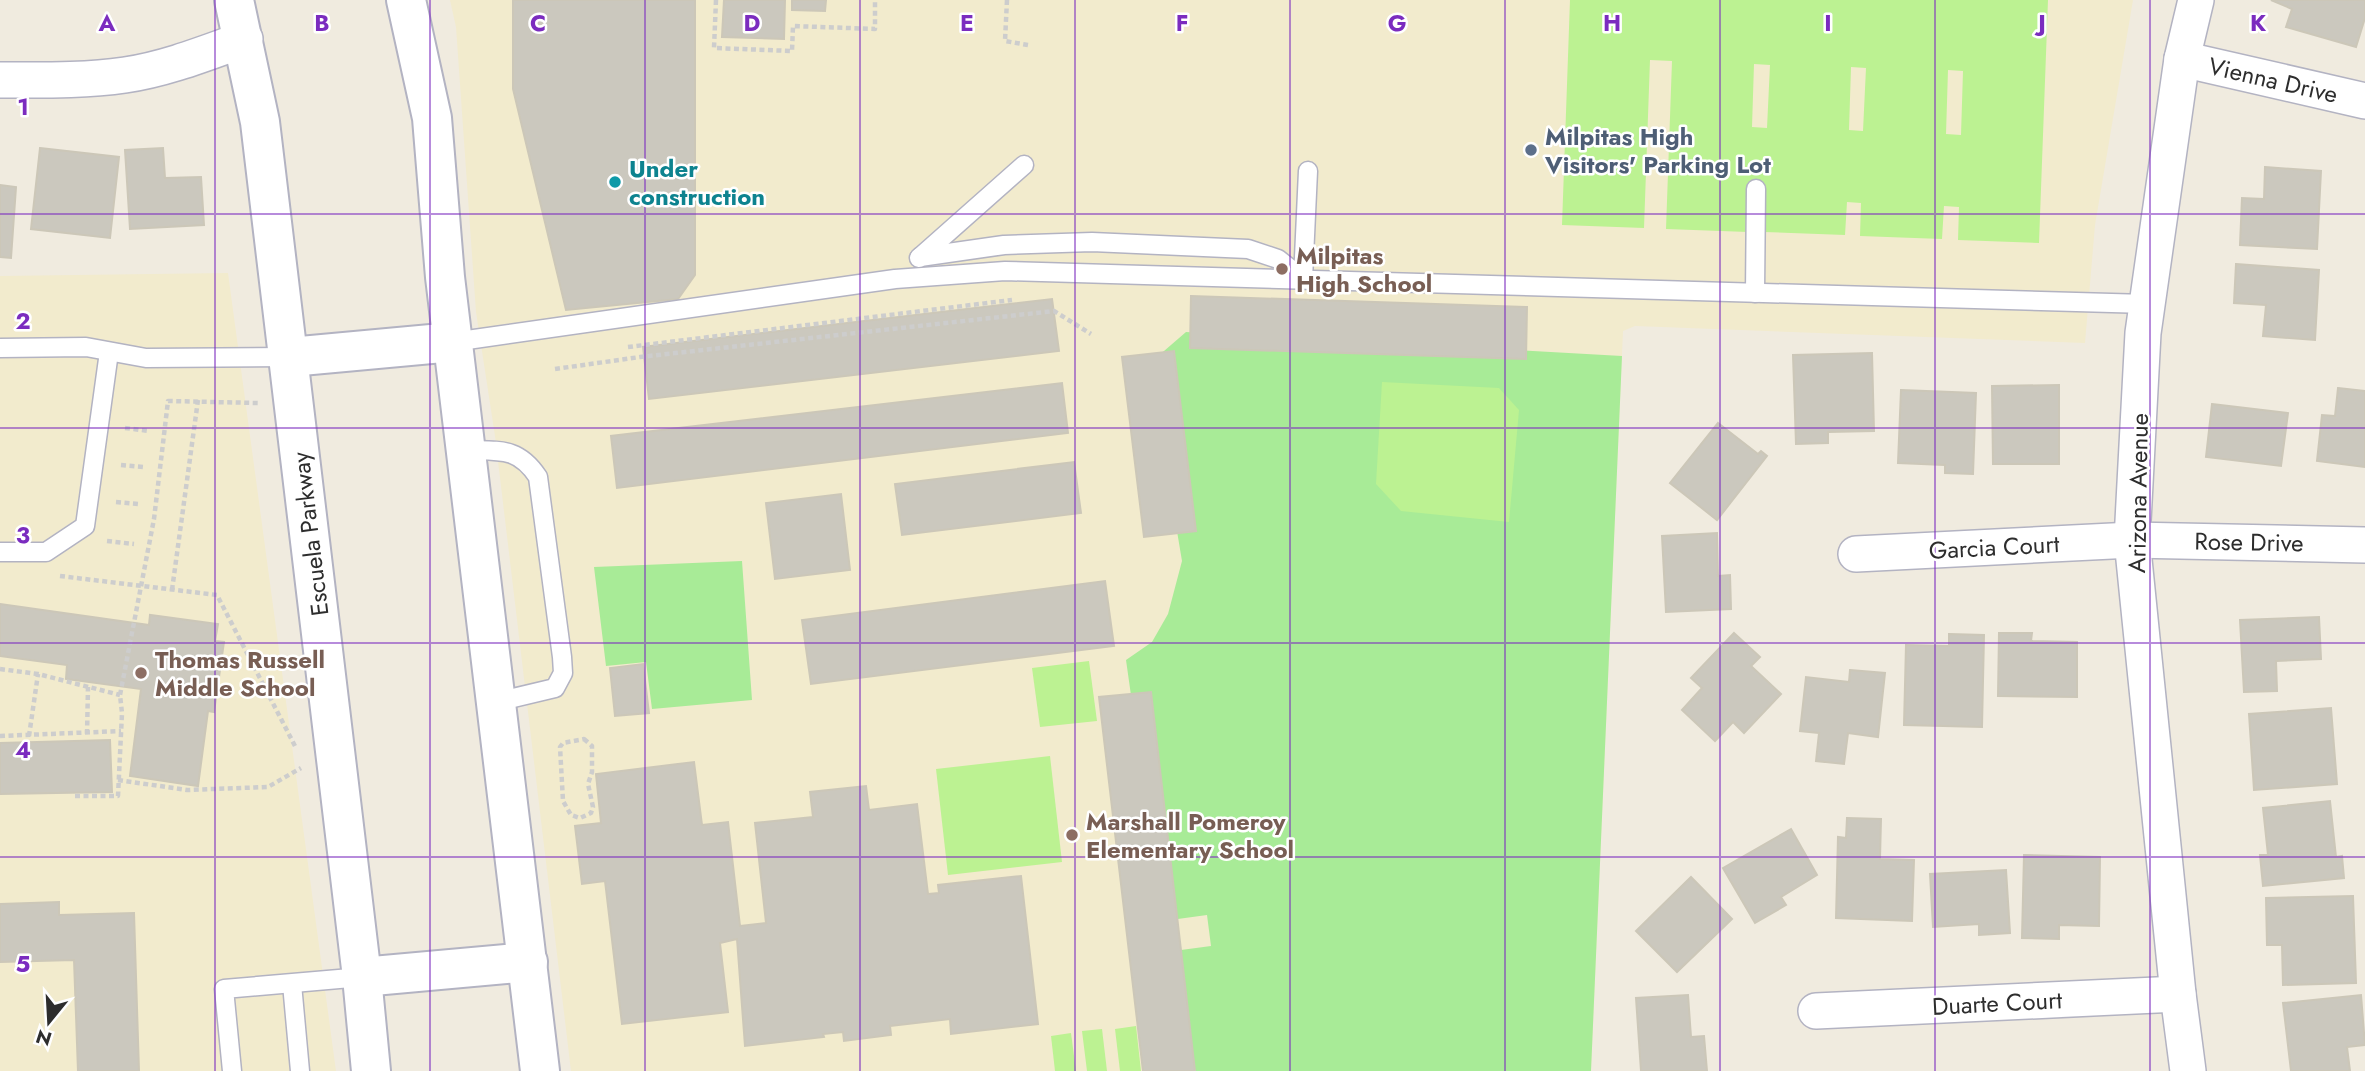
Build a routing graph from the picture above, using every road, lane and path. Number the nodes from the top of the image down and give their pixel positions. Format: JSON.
{"nodes":[{"id":1,"x":234,"y":0,"type":"edge"},
{"id":2,"x":406,"y":0,"type":"edge"},
{"id":3,"x":716,"y":0,"type":"edge"},
{"id":4,"x":875,"y":0,"type":"edge"},
{"id":5,"x":1007,"y":0,"type":"edge"},
{"id":6,"x":2196,"y":0,"type":"edge"},
{"id":7,"x":245,"y":39,"type":"junction"},
{"id":8,"x":1028,"y":45,"type":"dead end"},
{"id":9,"x":2182,"y":59,"type":"junction"},
{"id":10,"x":0,"y":80,"type":"edge"},
{"id":11,"x":2365,"y":101,"type":"edge"},
{"id":12,"x":1024,"y":164,"type":"dead end"},
{"id":13,"x":1308,"y":171,"type":"dead end"},
{"id":14,"x":1756,"y":190,"type":"dead end"},
{"id":15,"x":920,"y":257,"type":"junction"},
{"id":16,"x":1303,"y":278,"type":"junction"},
{"id":17,"x":895,"y":279,"type":"junction"},
{"id":18,"x":1755,"y":293,"type":"junction"},
{"id":19,"x":1021,"y":299,"type":"dead end"},
{"id":20,"x":2147,"y":304,"type":"junction"},
{"id":21,"x":1091,"y":334,"type":"dead end"},
{"id":22,"x":453,"y":342,"type":"junction"},
{"id":23,"x":0,"y":348,"type":"edge"},
{"id":24,"x":626,"y":348,"type":"dead end"},
{"id":25,"x":108,"y":352,"type":"junction"},
{"id":26,"x":290,"y":357,"type":"junction"},
{"id":27,"x":555,"y":369,"type":"dead end"},
{"id":28,"x":198,"y":400,"type":"junction"},
{"id":29,"x":268,"y":402,"type":"dead end"},
{"id":30,"x":466,"y":450,"type":"junction"},
{"id":31,"x":2132,"y":540,"type":"junction"},
{"id":32,"x":107,"y":541,"type":"dead end"},
{"id":33,"x":134,"y":544,"type":"dead end"},
{"id":34,"x":2365,"y":545,"type":"edge"},
{"id":35,"x":0,"y":552,"type":"edge"},
{"id":36,"x":1856,"y":554,"type":"dead end"},
{"id":37,"x":59,"y":576,"type":"dead end"},
{"id":38,"x":141,"y":587,"type":"junction"},
{"id":39,"x":172,"y":590,"type":"junction"},
{"id":40,"x":0,"y":669,"type":"edge"},
{"id":41,"x":38,"y":674,"type":"junction"},
{"id":42,"x":88,"y":687,"type":"junction"},
{"id":43,"x":120,"y":695,"type":"junction"},
{"id":44,"x":496,"y":702,"type":"junction"},
{"id":45,"x":121,"y":732,"type":"junction"},
{"id":46,"x":87,"y":734,"type":"junction"},
{"id":47,"x":0,"y":736,"type":"edge"},
{"id":48,"x":29,"y":736,"type":"junction"},
{"id":49,"x":297,"y":750,"type":"dead end"},
{"id":50,"x":310,"y":762,"type":"dead end"},
{"id":51,"x":118,"y":780,"type":"junction"},
{"id":52,"x":75,"y":796,"type":"dead end"},
{"id":53,"x":591,"y":813,"type":"joint"},
{"id":54,"x":528,"y":962,"type":"junction"},
{"id":55,"x":362,"y":977,"type":"junction"},
{"id":56,"x":292,"y":984,"type":"junction"},
{"id":57,"x":2178,"y":994,"type":"junction"},
{"id":58,"x":1816,"y":1011,"type":"dead end"},
{"id":59,"x":232,"y":1071,"type":"edge"},
{"id":60,"x":300,"y":1071,"type":"edge"},
{"id":61,"x":371,"y":1071,"type":"edge"},
{"id":62,"x":540,"y":1071,"type":"edge"},
{"id":63,"x":2188,"y":1071,"type":"edge"}],
"edges":[{"from":1,"to":7,"type":"street","name":"Escuela Parkway"},
{"from":2,"to":22,"type":"street"},
{"from":3,"to":4,"type":"path"},
{"from":5,"to":8,"type":"path"},
{"from":6,"to":9,"type":"street","name":"Arizona Avenue"},
{"from":7,"to":10,"type":"street"},
{"from":7,"to":26,"type":"street","name":"Escuela Parkway"},
{"from":9,"to":11,"type":"street","name":"Vienna Drive"},
{"from":9,"to":20,"type":"street","name":"Arizona Avenue"},
{"from":12,"to":15,"type":"lane"},
{"from":13,"to":16,"type":"lane"},
{"from":14,"to":18,"type":"lane"},
{"from":15,"to":16,"type":"lane"},
{"from":15,"to":17,"type":"lane"},
{"from":16,"to":17,"type":"lane"},
{"from":16,"to":18,"type":"lane"},
{"from":17,"to":22,"type":"lane"},
{"from":18,"to":20,"type":"lane"},
{"from":19,"to":24,"type":"path"},
{"from":20,"to":31,"type":"street","name":"Arizona Avenue"},
{"from":21,"to":27,"type":"path"},
{"from":22,"to":26,"type":"street"},
{"from":22,"to":30,"type":"street"},
{"from":23,"to":25,"type":"lane"},
{"from":25,"to":26,"type":"lane"},
{"from":25,"to":35,"type":"lane"},
{"from":26,"to":55,"type":"street","name":"Escuela Parkway"},
{"from":28,"to":29,"type":"path"},
{"from":28,"to":38,"type":"path"},
{"from":28,"to":39,"type":"path"},
{"from":30,"to":44,"type":"street"},
{"from":30,"to":44,"type":"lane"},
{"from":31,"to":34,"type":"street","name":"Rose Drive"},
{"from":31,"to":36,"type":"street","name":"Garcia Court"},
{"from":31,"to":57,"type":"street","name":"Arizona Avenue"},
{"from":32,"to":33,"type":"path"},
{"from":37,"to":38,"type":"path"},
{"from":38,"to":39,"type":"path"},
{"from":38,"to":43,"type":"path"},
{"from":39,"to":49,"type":"path"},
{"from":40,"to":41,"type":"path"},
{"from":41,"to":42,"type":"path"},
{"from":41,"to":48,"type":"path"},
{"from":42,"to":43,"type":"path"},
{"from":42,"to":46,"type":"path"},
{"from":43,"to":45,"type":"path"},
{"from":44,"to":54,"type":"street"},
{"from":45,"to":46,"type":"path"},
{"from":45,"to":51,"type":"path"},
{"from":46,"to":48,"type":"path"},
{"from":47,"to":48,"type":"path"},
{"from":50,"to":51,"type":"path"},
{"from":51,"to":52,"type":"path"},
{"from":53,"to":53,"type":"path"},
{"from":54,"to":55,"type":"street"},
{"from":54,"to":62,"type":"street"},
{"from":55,"to":56,"type":"lane"},
{"from":55,"to":61,"type":"street","name":"Escuela Parkway"},
{"from":56,"to":59,"type":"lane"},
{"from":56,"to":60,"type":"lane"},
{"from":57,"to":58,"type":"street","name":"Duarte Court"},
{"from":57,"to":63,"type":"street","name":"Arizona Avenue"}]}
